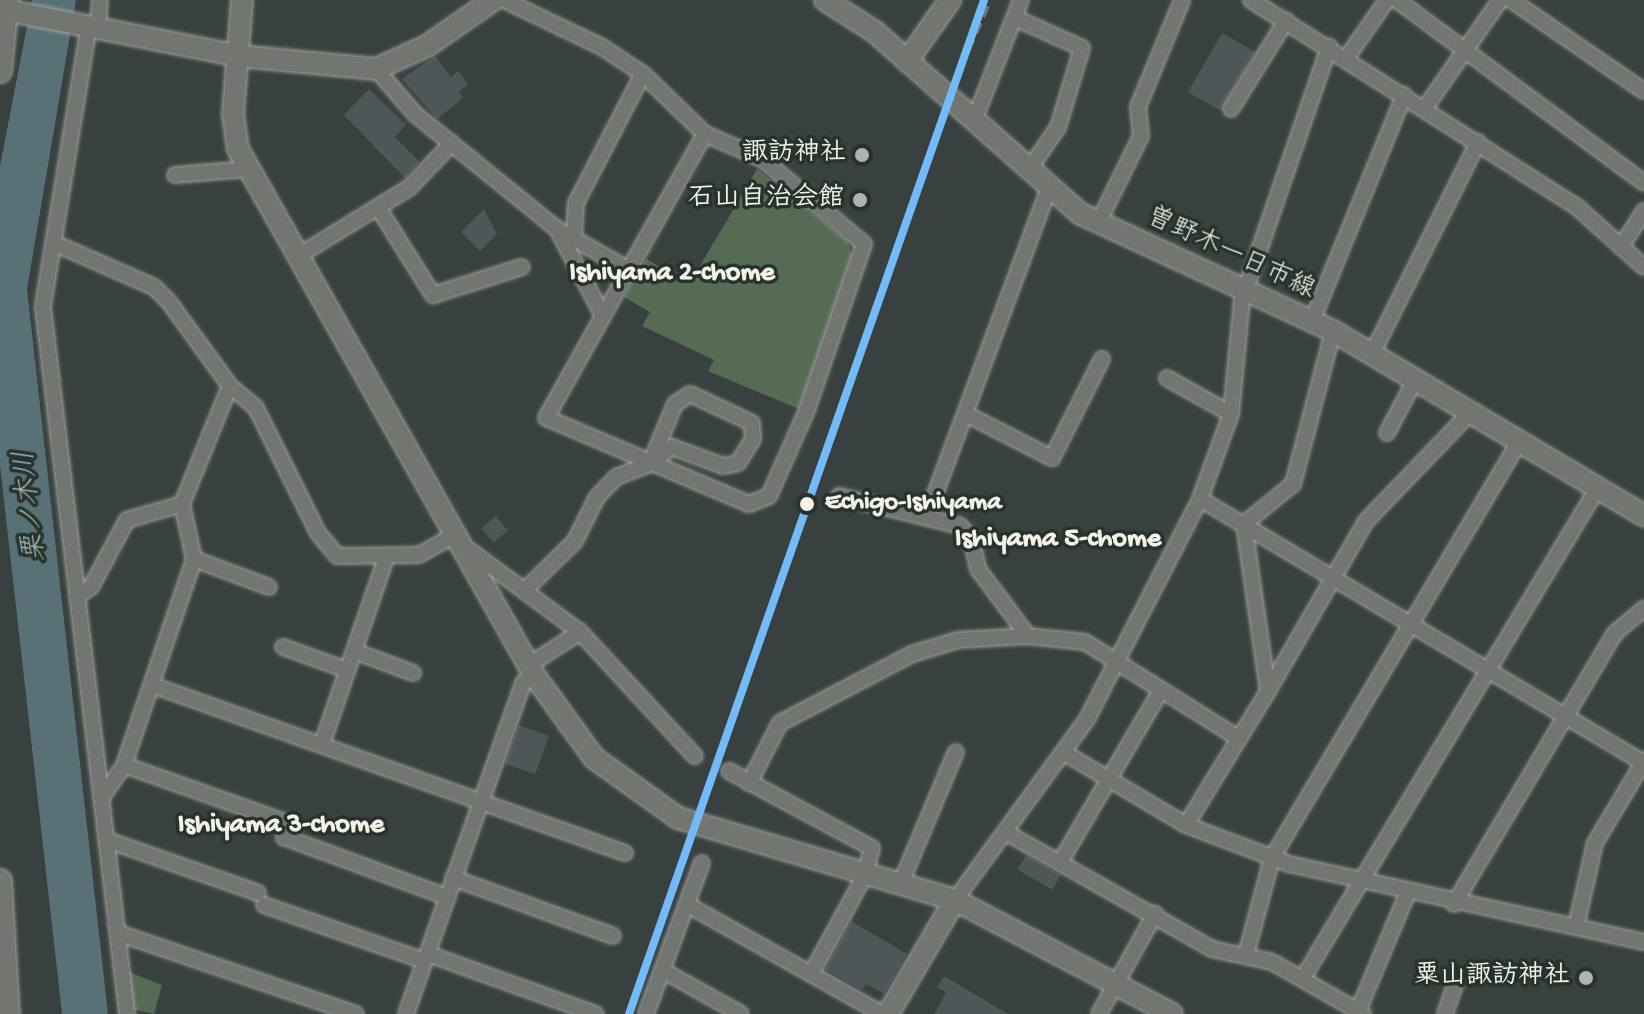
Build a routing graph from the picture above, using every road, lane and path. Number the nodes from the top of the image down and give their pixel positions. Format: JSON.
{"nodes":[{"id":1,"x":100,"y":0,"type":"edge"},
{"id":2,"x":242,"y":0,"type":"edge"},
{"id":3,"x":493,"y":0,"type":"edge"},
{"id":4,"x":504,"y":0,"type":"edge"},
{"id":5,"x":825,"y":0,"type":"edge"},
{"id":6,"x":950,"y":0,"type":"edge"},
{"id":7,"x":1021,"y":0,"type":"edge"},
{"id":8,"x":1182,"y":0,"type":"edge"},
{"id":9,"x":1251,"y":0,"type":"edge"},
{"id":10,"x":1387,"y":0,"type":"edge"},
{"id":11,"x":1397,"y":0,"type":"edge"},
{"id":12,"x":1500,"y":0,"type":"edge"},
{"id":13,"x":1511,"y":0,"type":"edge"},
{"id":14,"x":1274,"y":6,"type":"edge"},
{"id":15,"x":11,"y":8,"type":"edge"},
{"id":16,"x":1015,"y":18,"type":"junction"},
{"id":17,"x":1286,"y":21,"type":"junction"},
{"id":18,"x":89,"y":25,"type":"junction"},
{"id":19,"x":1329,"y":47,"type":"junction"},
{"id":20,"x":1468,"y":48,"type":"junction"},
{"id":21,"x":239,"y":56,"type":"junction"},
{"id":22,"x":1347,"y":57,"type":"junction"},
{"id":23,"x":907,"y":61,"type":"junction"},
{"id":24,"x":376,"y":69,"type":"junction"},
{"id":25,"x":0,"y":71,"type":"edge"},
{"id":26,"x":643,"y":74,"type":"junction"},
{"id":27,"x":1644,"y":91,"type":"edge"},
{"id":28,"x":1404,"y":95,"type":"junction"},
{"id":29,"x":1425,"y":108,"type":"junction"},
{"id":30,"x":1231,"y":109,"type":"dead end"},
{"id":31,"x":974,"y":121,"type":"junction"},
{"id":32,"x":705,"y":134,"type":"junction"},
{"id":33,"x":1478,"y":142,"type":"junction"},
{"id":34,"x":452,"y":143,"type":"junction"},
{"id":35,"x":248,"y":169,"type":"junction"},
{"id":36,"x":1028,"y":171,"type":"junction"},
{"id":37,"x":175,"y":175,"type":"dead end"},
{"id":38,"x":1644,"y":183,"type":"edge"},
{"id":39,"x":1048,"y":191,"type":"junction"},
{"id":40,"x":379,"y":209,"type":"junction"},
{"id":41,"x":1644,"y":211,"type":"edge"},
{"id":42,"x":1098,"y":223,"type":"junction"},
{"id":43,"x":557,"y":229,"type":"junction"},
{"id":44,"x":574,"y":239,"type":"junction"},
{"id":45,"x":56,"y":244,"type":"junction"},
{"id":46,"x":1621,"y":247,"type":"junction"},
{"id":47,"x":298,"y":256,"type":"junction"},
{"id":48,"x":522,"y":267,"type":"dead end"},
{"id":49,"x":1644,"y":267,"type":"edge"},
{"id":50,"x":629,"y":270,"type":"junction"},
{"id":51,"x":1246,"y":290,"type":"junction"},
{"id":52,"x":603,"y":316,"type":"junction"},
{"id":53,"x":1312,"y":321,"type":"junction"},
{"id":54,"x":1333,"y":331,"type":"junction"},
{"id":55,"x":1372,"y":354,"type":"junction"},
{"id":56,"x":1102,"y":359,"type":"dead end"},
{"id":57,"x":1167,"y":378,"type":"dead end"},
{"id":58,"x":1415,"y":380,"type":"junction"},
{"id":59,"x":230,"y":386,"type":"junction"},
{"id":60,"x":1470,"y":413,"type":"junction"},
{"id":61,"x":966,"y":414,"type":"junction"},
{"id":62,"x":1231,"y":414,"type":"junction"},
{"id":63,"x":666,"y":420,"type":"junction"},
{"id":64,"x":1387,"y":433,"type":"dead end"},
{"id":65,"x":1519,"y":442,"type":"junction"},
{"id":66,"x":679,"y":448,"type":"junction"},
{"id":67,"x":650,"y":464,"type":"junction"},
{"id":68,"x":1597,"y":489,"type":"junction"},
{"id":69,"x":839,"y":496,"type":"dead end"},
{"id":70,"x":1200,"y":499,"type":"junction"},
{"id":71,"x":182,"y":504,"type":"junction"},
{"id":72,"x":922,"y":513,"type":"junction"},
{"id":73,"x":1644,"y":516,"type":"edge"},
{"id":74,"x":1244,"y":524,"type":"junction"},
{"id":75,"x":461,"y":540,"type":"junction"},
{"id":76,"x":386,"y":558,"type":"junction"},
{"id":77,"x":194,"y":559,"type":"junction"},
{"id":78,"x":1333,"y":578,"type":"junction"},
{"id":79,"x":269,"y":587,"type":"dead end"},
{"id":80,"x":526,"y":589,"type":"junction"},
{"id":81,"x":78,"y":596,"type":"junction"},
{"id":82,"x":1644,"y":609,"type":"edge"},
{"id":83,"x":1410,"y":623,"type":"junction"},
{"id":84,"x":580,"y":632,"type":"junction"},
{"id":85,"x":1028,"y":636,"type":"junction"},
{"id":86,"x":283,"y":647,"type":"dead end"},
{"id":87,"x":354,"y":651,"type":"junction"},
{"id":88,"x":1117,"y":661,"type":"junction"},
{"id":89,"x":347,"y":670,"type":"junction"},
{"id":90,"x":532,"y":670,"type":"junction"},
{"id":91,"x":1487,"y":671,"type":"junction"},
{"id":92,"x":413,"y":673,"type":"dead end"},
{"id":93,"x":152,"y":685,"type":"junction"},
{"id":94,"x":1161,"y":690,"type":"junction"},
{"id":95,"x":1268,"y":691,"type":"junction"},
{"id":96,"x":1566,"y":716,"type":"junction"},
{"id":97,"x":1238,"y":738,"type":"junction"},
{"id":98,"x":322,"y":744,"type":"junction"},
{"id":99,"x":956,"y":752,"type":"dead end"},
{"id":100,"x":1063,"y":752,"type":"junction"},
{"id":101,"x":695,"y":756,"type":"dead end"},
{"id":102,"x":1644,"y":762,"type":"edge"},
{"id":103,"x":124,"y":765,"type":"junction"},
{"id":104,"x":729,"y":771,"type":"dead end"},
{"id":105,"x":1110,"y":779,"type":"junction"},
{"id":106,"x":749,"y":783,"type":"junction"},
{"id":107,"x":102,"y":797,"type":"junction"},
{"id":108,"x":482,"y":802,"type":"junction"},
{"id":109,"x":1186,"y":825,"type":"junction"},
{"id":110,"x":1007,"y":833,"type":"junction"},
{"id":111,"x":107,"y":840,"type":"junction"},
{"id":112,"x":625,"y":853,"type":"dead end"},
{"id":113,"x":1272,"y":858,"type":"junction"},
{"id":114,"x":1062,"y":859,"type":"junction"},
{"id":115,"x":702,"y":863,"type":"dead end"},
{"id":116,"x":865,"y":875,"type":"junction"},
{"id":117,"x":453,"y":878,"type":"junction"},
{"id":118,"x":0,"y":881,"type":"edge"},
{"id":119,"x":1362,"y":881,"type":"junction"},
{"id":120,"x":900,"y":885,"type":"junction"},
{"id":121,"x":1408,"y":892,"type":"junction"},
{"id":122,"x":447,"y":897,"type":"junction"},
{"id":123,"x":955,"y":900,"type":"junction"},
{"id":124,"x":1454,"y":904,"type":"junction"},
{"id":125,"x":688,"y":905,"type":"junction"},
{"id":126,"x":1155,"y":914,"type":"junction"},
{"id":127,"x":1576,"y":927,"type":"junction"},
{"id":128,"x":118,"y":933,"type":"junction"},
{"id":129,"x":613,"y":936,"type":"dead end"},
{"id":130,"x":1643,"y":939,"type":"edge"},
{"id":131,"x":1246,"y":955,"type":"junction"},
{"id":132,"x":427,"y":957,"type":"junction"},
{"id":133,"x":662,"y":970,"type":"junction"},
{"id":134,"x":811,"y":974,"type":"junction"},
{"id":135,"x":1303,"y":978,"type":"junction"},
{"id":136,"x":1456,"y":982,"type":"dead end"},
{"id":137,"x":1116,"y":984,"type":"junction"},
{"id":138,"x":1360,"y":1013,"type":"edge"},
{"id":139,"x":8,"y":1014,"type":"edge"},
{"id":140,"x":127,"y":1014,"type":"edge"},
{"id":141,"x":356,"y":1014,"type":"edge"},
{"id":142,"x":406,"y":1014,"type":"edge"},
{"id":143,"x":596,"y":1014,"type":"edge"},
{"id":144,"x":647,"y":1014,"type":"edge"},
{"id":145,"x":741,"y":1014,"type":"edge"},
{"id":146,"x":882,"y":1014,"type":"edge"},
{"id":147,"x":888,"y":1014,"type":"edge"},
{"id":148,"x":1099,"y":1014,"type":"edge"},
{"id":149,"x":1172,"y":1014,"type":"edge"},
{"id":150,"x":1445,"y":1014,"type":"edge"}],
"edges":[{"from":1,"to":18,"type":"street"},
{"from":2,"to":21,"type":"street"},
{"from":3,"to":24,"type":"street"},
{"from":4,"to":26,"type":"street"},
{"from":5,"to":23,"type":"street","name":"曽野木一日市線"},
{"from":6,"to":23,"type":"street"},
{"from":7,"to":16,"type":"street"},
{"from":8,"to":42,"type":"street"},
{"from":9,"to":14,"type":"street"},
{"from":10,"to":22,"type":"street"},
{"from":11,"to":20,"type":"street"},
{"from":12,"to":20,"type":"street"},
{"from":13,"to":27,"type":"street"},
{"from":14,"to":17,"type":"street"},
{"from":15,"to":18,"type":"street"},
{"from":15,"to":25,"type":"main road"},
{"from":16,"to":31,"type":"street"},
{"from":16,"to":36,"type":"street"},
{"from":17,"to":19,"type":"street"},
{"from":17,"to":30,"type":"street"},
{"from":18,"to":21,"type":"street"},
{"from":18,"to":45,"type":"street"},
{"from":19,"to":22,"type":"street"},
{"from":19,"to":51,"type":"street"},
{"from":20,"to":29,"type":"street"},
{"from":20,"to":38,"type":"street"},
{"from":21,"to":24,"type":"street"},
{"from":21,"to":35,"type":"street"},
{"from":22,"to":28,"type":"street"},
{"from":23,"to":31,"type":"street","name":"曽野木一日市線"},
{"from":24,"to":34,"type":"street"},
{"from":26,"to":32,"type":"street"},
{"from":26,"to":44,"type":"street"},
{"from":28,"to":29,"type":"street"},
{"from":28,"to":53,"type":"street"},
{"from":29,"to":33,"type":"street"},
{"from":31,"to":36,"type":"street","name":"曽野木一日市線"},
{"from":32,"to":50,"type":"street"},
{"from":32,"to":67,"type":"street"},
{"from":33,"to":46,"type":"street"},
{"from":33,"to":55,"type":"street"},
{"from":34,"to":40,"type":"street"},
{"from":34,"to":43,"type":"street"},
{"from":35,"to":37,"type":"street"},
{"from":35,"to":47,"type":"street"},
{"from":36,"to":39,"type":"street","name":"曽野木一日市線"},
{"from":39,"to":42,"type":"street","name":"曽野木一日市線"},
{"from":39,"to":61,"type":"street"},
{"from":40,"to":47,"type":"street"},
{"from":40,"to":48,"type":"street"},
{"from":41,"to":46,"type":"street"},
{"from":42,"to":51,"type":"street","name":"曽野木一日市線"},
{"from":43,"to":44,"type":"street"},
{"from":43,"to":52,"type":"street"},
{"from":44,"to":50,"type":"street"},
{"from":45,"to":59,"type":"street"},
{"from":45,"to":81,"type":"street"},
{"from":46,"to":49,"type":"street"},
{"from":47,"to":75,"type":"street"},
{"from":50,"to":52,"type":"street"},
{"from":51,"to":53,"type":"street","name":"曽野木一日市線"},
{"from":51,"to":62,"type":"street"},
{"from":52,"to":67,"type":"street"},
{"from":53,"to":54,"type":"street","name":"曽野木一日市線"},
{"from":54,"to":55,"type":"street","name":"曽野木一日市線"},
{"from":54,"to":74,"type":"street"},
{"from":55,"to":58,"type":"street","name":"曽野木一日市線"},
{"from":56,"to":61,"type":"street"},
{"from":57,"to":62,"type":"street"},
{"from":58,"to":60,"type":"street","name":"曽野木一日市線"},
{"from":58,"to":64,"type":"street"},
{"from":59,"to":71,"type":"street"},
{"from":59,"to":76,"type":"street"},
{"from":60,"to":65,"type":"street","name":"曽野木一日市線"},
{"from":60,"to":78,"type":"street"},
{"from":61,"to":72,"type":"street"},
{"from":62,"to":70,"type":"street"},
{"from":63,"to":66,"type":"street"},
{"from":63,"to":66,"type":"street"},
{"from":63,"to":67,"type":"street"},
{"from":65,"to":68,"type":"street","name":"曽野木一日市線"},
{"from":65,"to":83,"type":"street"},
{"from":66,"to":67,"type":"street"},
{"from":67,"to":80,"type":"street"},
{"from":68,"to":73,"type":"street","name":"曽野木一日市線"},
{"from":68,"to":91,"type":"street"},
{"from":69,"to":72,"type":"street"},
{"from":70,"to":74,"type":"street"},
{"from":70,"to":88,"type":"street"},
{"from":71,"to":77,"type":"street"},
{"from":71,"to":81,"type":"street"},
{"from":72,"to":85,"type":"street"},
{"from":74,"to":78,"type":"street"},
{"from":74,"to":95,"type":"street"},
{"from":75,"to":76,"type":"street"},
{"from":75,"to":80,"type":"street"},
{"from":75,"to":90,"type":"street"},
{"from":76,"to":87,"type":"street"},
{"from":77,"to":79,"type":"street"},
{"from":77,"to":93,"type":"street"},
{"from":78,"to":83,"type":"street"},
{"from":78,"to":95,"type":"street"},
{"from":80,"to":84,"type":"street"},
{"from":81,"to":107,"type":"street"},
{"from":82,"to":96,"type":"street"},
{"from":83,"to":91,"type":"street"},
{"from":83,"to":113,"type":"street"},
{"from":84,"to":90,"type":"street"},
{"from":84,"to":101,"type":"street"},
{"from":85,"to":88,"type":"street"},
{"from":85,"to":106,"type":"street"},
{"from":86,"to":89,"type":"street"},
{"from":87,"to":89,"type":"street"},
{"from":87,"to":92,"type":"street"},
{"from":88,"to":94,"type":"street"},
{"from":88,"to":100,"type":"street"},
{"from":89,"to":98,"type":"street"},
{"from":90,"to":108,"type":"street"},
{"from":90,"to":116,"type":"street"},
{"from":91,"to":96,"type":"street"},
{"from":91,"to":119,"type":"street"},
{"from":93,"to":98,"type":"street"},
{"from":93,"to":103,"type":"street"},
{"from":94,"to":97,"type":"street"},
{"from":94,"to":105,"type":"street"},
{"from":95,"to":97,"type":"street"},
{"from":96,"to":102,"type":"street"},
{"from":96,"to":124,"type":"street"},
{"from":97,"to":109,"type":"street"},
{"from":98,"to":108,"type":"street"},
{"from":99,"to":120,"type":"street"},
{"from":100,"to":105,"type":"street"},
{"from":100,"to":110,"type":"street"},
{"from":102,"to":127,"type":"street"},
{"from":103,"to":107,"type":"street"},
{"from":103,"to":122,"type":"street"},
{"from":104,"to":106,"type":"street"},
{"from":105,"to":109,"type":"street"},
{"from":105,"to":114,"type":"street"},
{"from":106,"to":116,"type":"street"},
{"from":107,"to":111,"type":"street"},
{"from":108,"to":112,"type":"street"},
{"from":108,"to":117,"type":"street"},
{"from":109,"to":113,"type":"street"},
{"from":110,"to":114,"type":"street"},
{"from":110,"to":123,"type":"street"},
{"from":111,"to":128,"type":"street"},
{"from":111,"to":132,"type":"street"},
{"from":113,"to":119,"type":"street"},
{"from":113,"to":131,"type":"street"},
{"from":114,"to":126,"type":"street"},
{"from":115,"to":125,"type":"street"},
{"from":116,"to":120,"type":"street"},
{"from":116,"to":134,"type":"street"},
{"from":117,"to":122,"type":"street"},
{"from":117,"to":129,"type":"street"},
{"from":118,"to":139,"type":"main road"},
{"from":119,"to":121,"type":"street"},
{"from":119,"to":135,"type":"street"},
{"from":120,"to":123,"type":"street"},
{"from":121,"to":124,"type":"street"},
{"from":121,"to":138,"type":"street"},
{"from":122,"to":132,"type":"street"},
{"from":123,"to":137,"type":"street"},
{"from":123,"to":147,"type":"street"},
{"from":124,"to":127,"type":"street"},
{"from":125,"to":133,"type":"street"},
{"from":125,"to":134,"type":"street"},
{"from":126,"to":131,"type":"street"},
{"from":126,"to":137,"type":"street"},
{"from":127,"to":130,"type":"street"},
{"from":128,"to":140,"type":"street"},
{"from":128,"to":141,"type":"street"},
{"from":131,"to":135,"type":"street"},
{"from":132,"to":142,"type":"street"},
{"from":132,"to":143,"type":"street"},
{"from":133,"to":144,"type":"street"},
{"from":133,"to":145,"type":"street"},
{"from":134,"to":146,"type":"street"},
{"from":135,"to":138,"type":"street"},
{"from":136,"to":150,"type":"street"},
{"from":137,"to":148,"type":"street"},
{"from":137,"to":149,"type":"street"}]}
